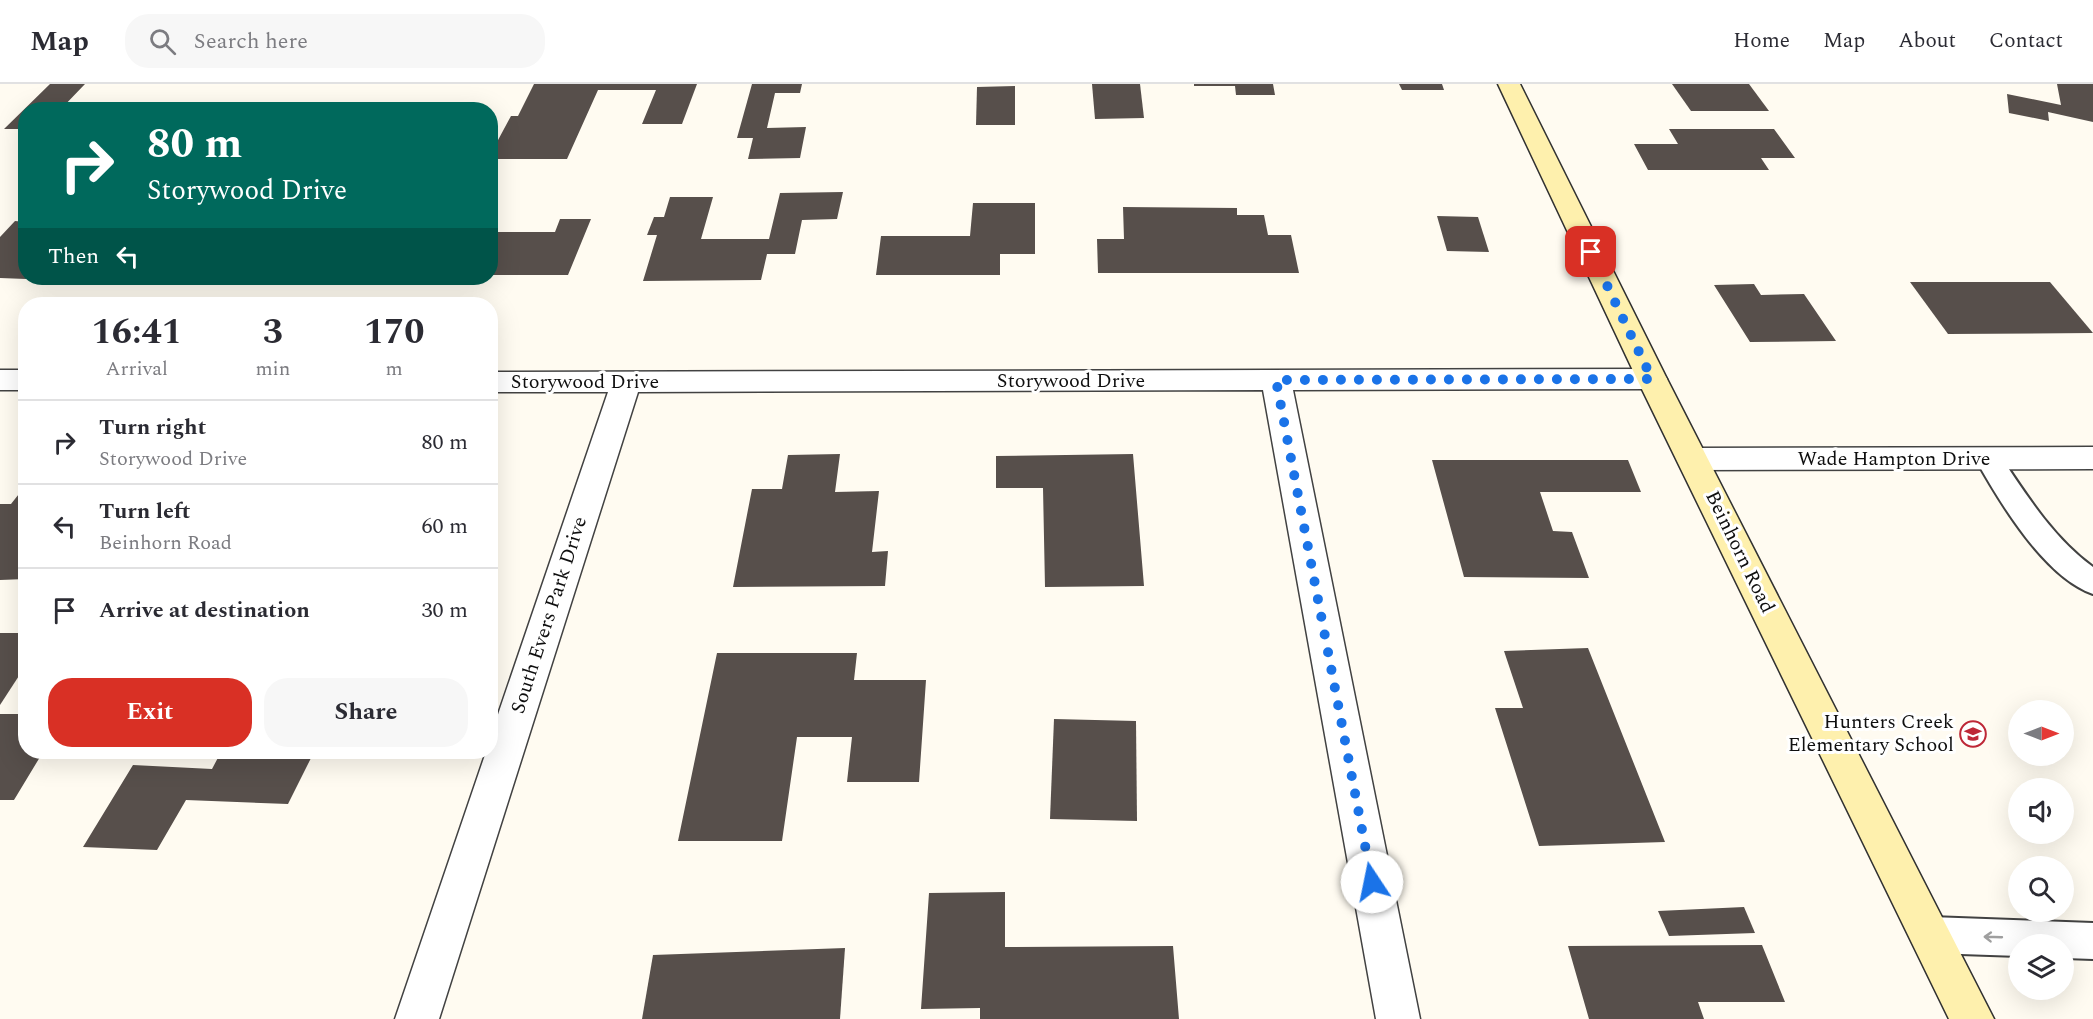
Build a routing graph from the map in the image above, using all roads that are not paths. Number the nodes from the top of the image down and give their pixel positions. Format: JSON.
{"nodes":[{"id":1,"x":1509,"y":84,"type":"edge"},
{"id":2,"x":1652,"y":379,"type":"junction"},
{"id":3,"x":0,"y":380,"type":"edge"},
{"id":4,"x":18,"y":380,"type":"edge"},
{"id":5,"x":1276,"y":380,"type":"junction"},
{"id":6,"x":498,"y":382,"type":"edge"},
{"id":7,"x":626,"y":382,"type":"junction"},
{"id":8,"x":1988,"y":458,"type":"junction"},
{"id":9,"x":2093,"y":458,"type":"edge"},
{"id":10,"x":1694,"y":459,"type":"junction"},
{"id":11,"x":2093,"y":582,"type":"edge"},
{"id":12,"x":1931,"y":935,"type":"junction"},
{"id":13,"x":2093,"y":941,"type":"edge"},
{"id":14,"x":417,"y":1019,"type":"edge"},
{"id":15,"x":1398,"y":1019,"type":"edge"},
{"id":16,"x":1972,"y":1019,"type":"edge"}],
"edges":[{"from":1,"to":2,"type":"street","name":"Beinhorn Road"},
{"from":2,"to":5,"type":"street","name":"Storywood Drive"},
{"from":2,"to":10,"type":"street","name":"Beinhorn Road"},
{"from":3,"to":4,"type":"street"},
{"from":5,"to":7,"type":"street","name":"Storywood Drive"},
{"from":5,"to":15,"type":"street"},
{"from":6,"to":7,"type":"street","name":"Storywood Drive"},
{"from":7,"to":14,"type":"street","name":"South Evers Park Drive"},
{"from":8,"to":9,"type":"street","name":"Wade Hampton Drive"},
{"from":8,"to":10,"type":"street","name":"Wade Hampton Drive"},
{"from":8,"to":11,"type":"lane"},
{"from":10,"to":12,"type":"street","name":"Beinhorn Road"},
{"from":13,"to":12,"type":"lane","one_way":true},
{"from":12,"to":16,"type":"street","name":"Beinhorn Road"}]}
